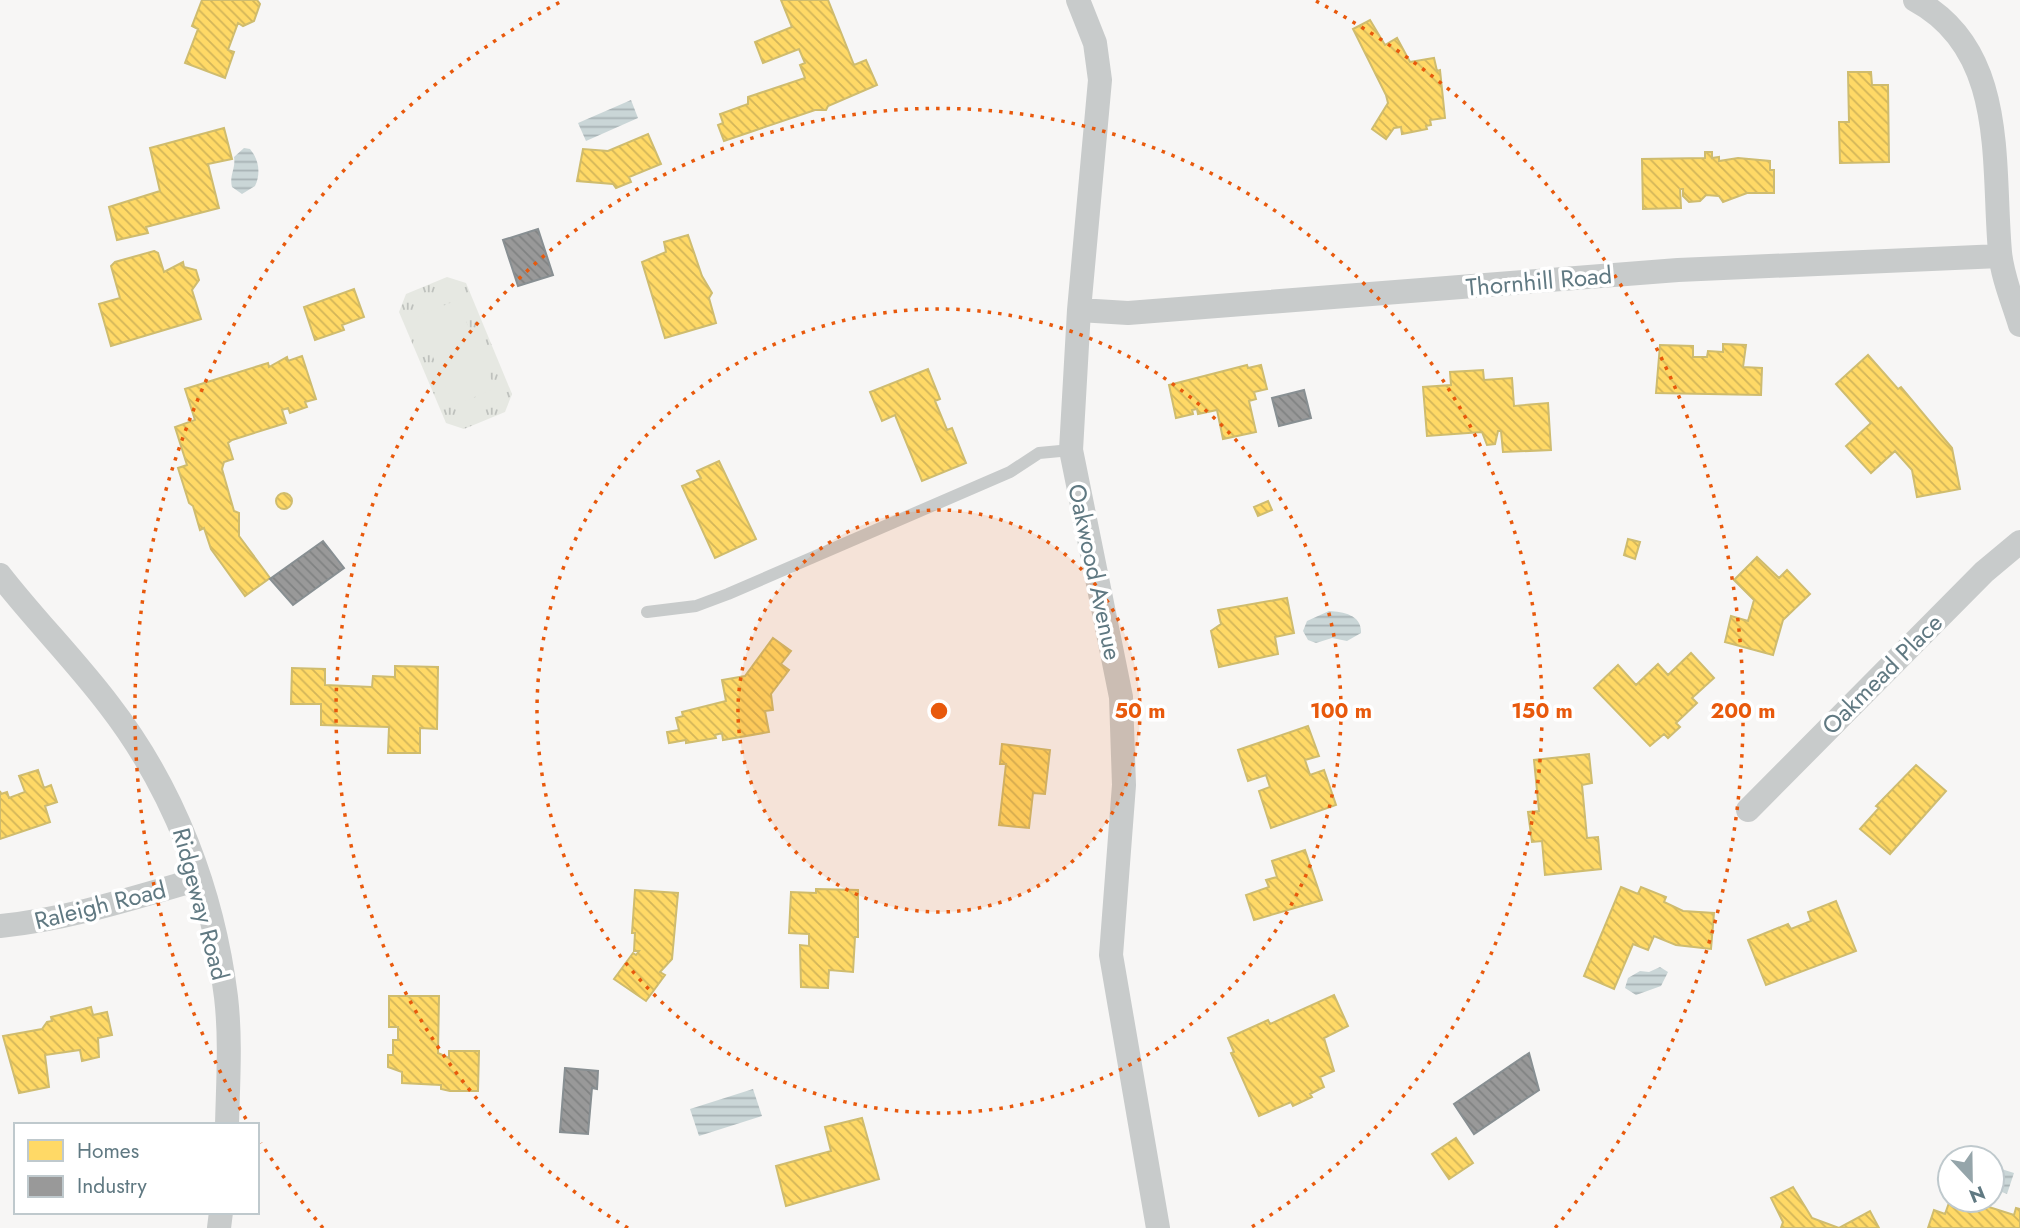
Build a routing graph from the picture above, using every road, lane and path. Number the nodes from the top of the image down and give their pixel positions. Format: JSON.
{"nodes":[{"id":1,"x":1078,"y":0,"type":"edge"},
{"id":2,"x":1914,"y":0,"type":"edge"},
{"id":3,"x":2000,"y":256,"type":"junction"},
{"id":4,"x":1079,"y":310,"type":"junction"},
{"id":5,"x":2020,"y":325,"type":"edge"},
{"id":6,"x":1071,"y":450,"type":"junction"},
{"id":7,"x":2020,"y":542,"type":"edge"},
{"id":8,"x":0,"y":575,"type":"edge"},
{"id":9,"x":647,"y":611,"type":"dead end"},
{"id":10,"x":1748,"y":810,"type":"dead end"},
{"id":11,"x":199,"y":878,"type":"junction"},
{"id":12,"x":0,"y":926,"type":"edge"},
{"id":13,"x":228,"y":1123,"type":"edge"},
{"id":14,"x":1158,"y":1228,"type":"edge"}],
"edges":[{"from":1,"to":4,"type":"street","name":"Oakwood Avenue"},
{"from":2,"to":3,"type":"street"},
{"from":3,"to":4,"type":"street","name":"Thornhill Road"},
{"from":3,"to":5,"type":"street"},
{"from":4,"to":6,"type":"street","name":"Oakwood Avenue"},
{"from":6,"to":9,"type":"lane"},
{"from":6,"to":14,"type":"street","name":"Oakwood Avenue"},
{"from":7,"to":10,"type":"street","name":"Oakmead Place"},
{"from":8,"to":11,"type":"street","name":"Ridgeway Road"},
{"from":11,"to":12,"type":"street","name":"Raleigh Road"},
{"from":11,"to":13,"type":"street","name":"Ridgeway Road"}]}
